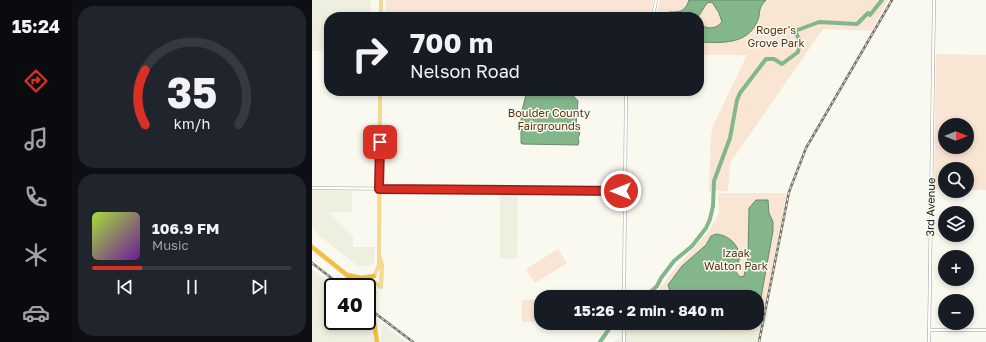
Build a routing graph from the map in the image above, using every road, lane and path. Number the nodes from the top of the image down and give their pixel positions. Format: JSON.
{"nodes":[{"id":1,"x":381,"y":0,"type":"edge"},
{"id":2,"x":656,"y":0,"type":"edge"},
{"id":3,"x":934,"y":0,"type":"edge"},
{"id":4,"x":381,"y":12,"type":"edge"},
{"id":5,"x":654,"y":12,"type":"edge"},
{"id":6,"x":380,"y":96,"type":"edge"},
{"id":7,"x":626,"y":96,"type":"edge"},
{"id":8,"x":312,"y":188,"type":"edge"},
{"id":9,"x":379,"y":189,"type":"junction"},
{"id":10,"x":624,"y":191,"type":"junction"},
{"id":11,"x":312,"y":247,"type":"edge"},
{"id":12,"x":379,"y":256,"type":"junction"},
{"id":13,"x":347,"y":275,"type":"junction"},
{"id":14,"x":374,"y":276,"type":"junction"},
{"id":15,"x":350,"y":278,"type":"edge"},
{"id":16,"x":371,"y":278,"type":"edge"},
{"id":17,"x":376,"y":283,"type":"edge"},
{"id":18,"x":624,"y":290,"type":"edge"},
{"id":19,"x":376,"y":330,"type":"edge"},
{"id":20,"x":624,"y":330,"type":"edge"},
{"id":21,"x":929,"y":330,"type":"junction"},
{"id":22,"x":986,"y":330,"type":"edge"},
{"id":23,"x":378,"y":342,"type":"edge"},
{"id":24,"x":624,"y":342,"type":"edge"},
{"id":25,"x":929,"y":342,"type":"edge"}],
"edges":[{"from":1,"to":4,"type":"main road"},
{"from":2,"to":5,"type":"street"},
{"from":3,"to":21,"type":"street","name":"3rd Avenue"},
{"from":6,"to":9,"type":"main road"},
{"from":7,"to":10,"type":"street"},
{"from":8,"to":9,"type":"street"},
{"from":9,"to":10,"type":"street"},
{"from":9,"to":12,"type":"main road"},
{"from":10,"to":18,"type":"street"},
{"from":11,"to":13,"type":"highway"},
{"from":12,"to":14,"type":"main road"},
{"from":12,"to":17,"type":"main road"},
{"from":13,"to":14,"type":"highway"},
{"from":13,"to":15,"type":"highway"},
{"from":14,"to":16,"type":"main road"},
{"from":19,"to":23,"type":"highway"},
{"from":20,"to":24,"type":"street"},
{"from":21,"to":22,"type":"street"},
{"from":21,"to":25,"type":"street","name":"3rd Avenue"}]}
